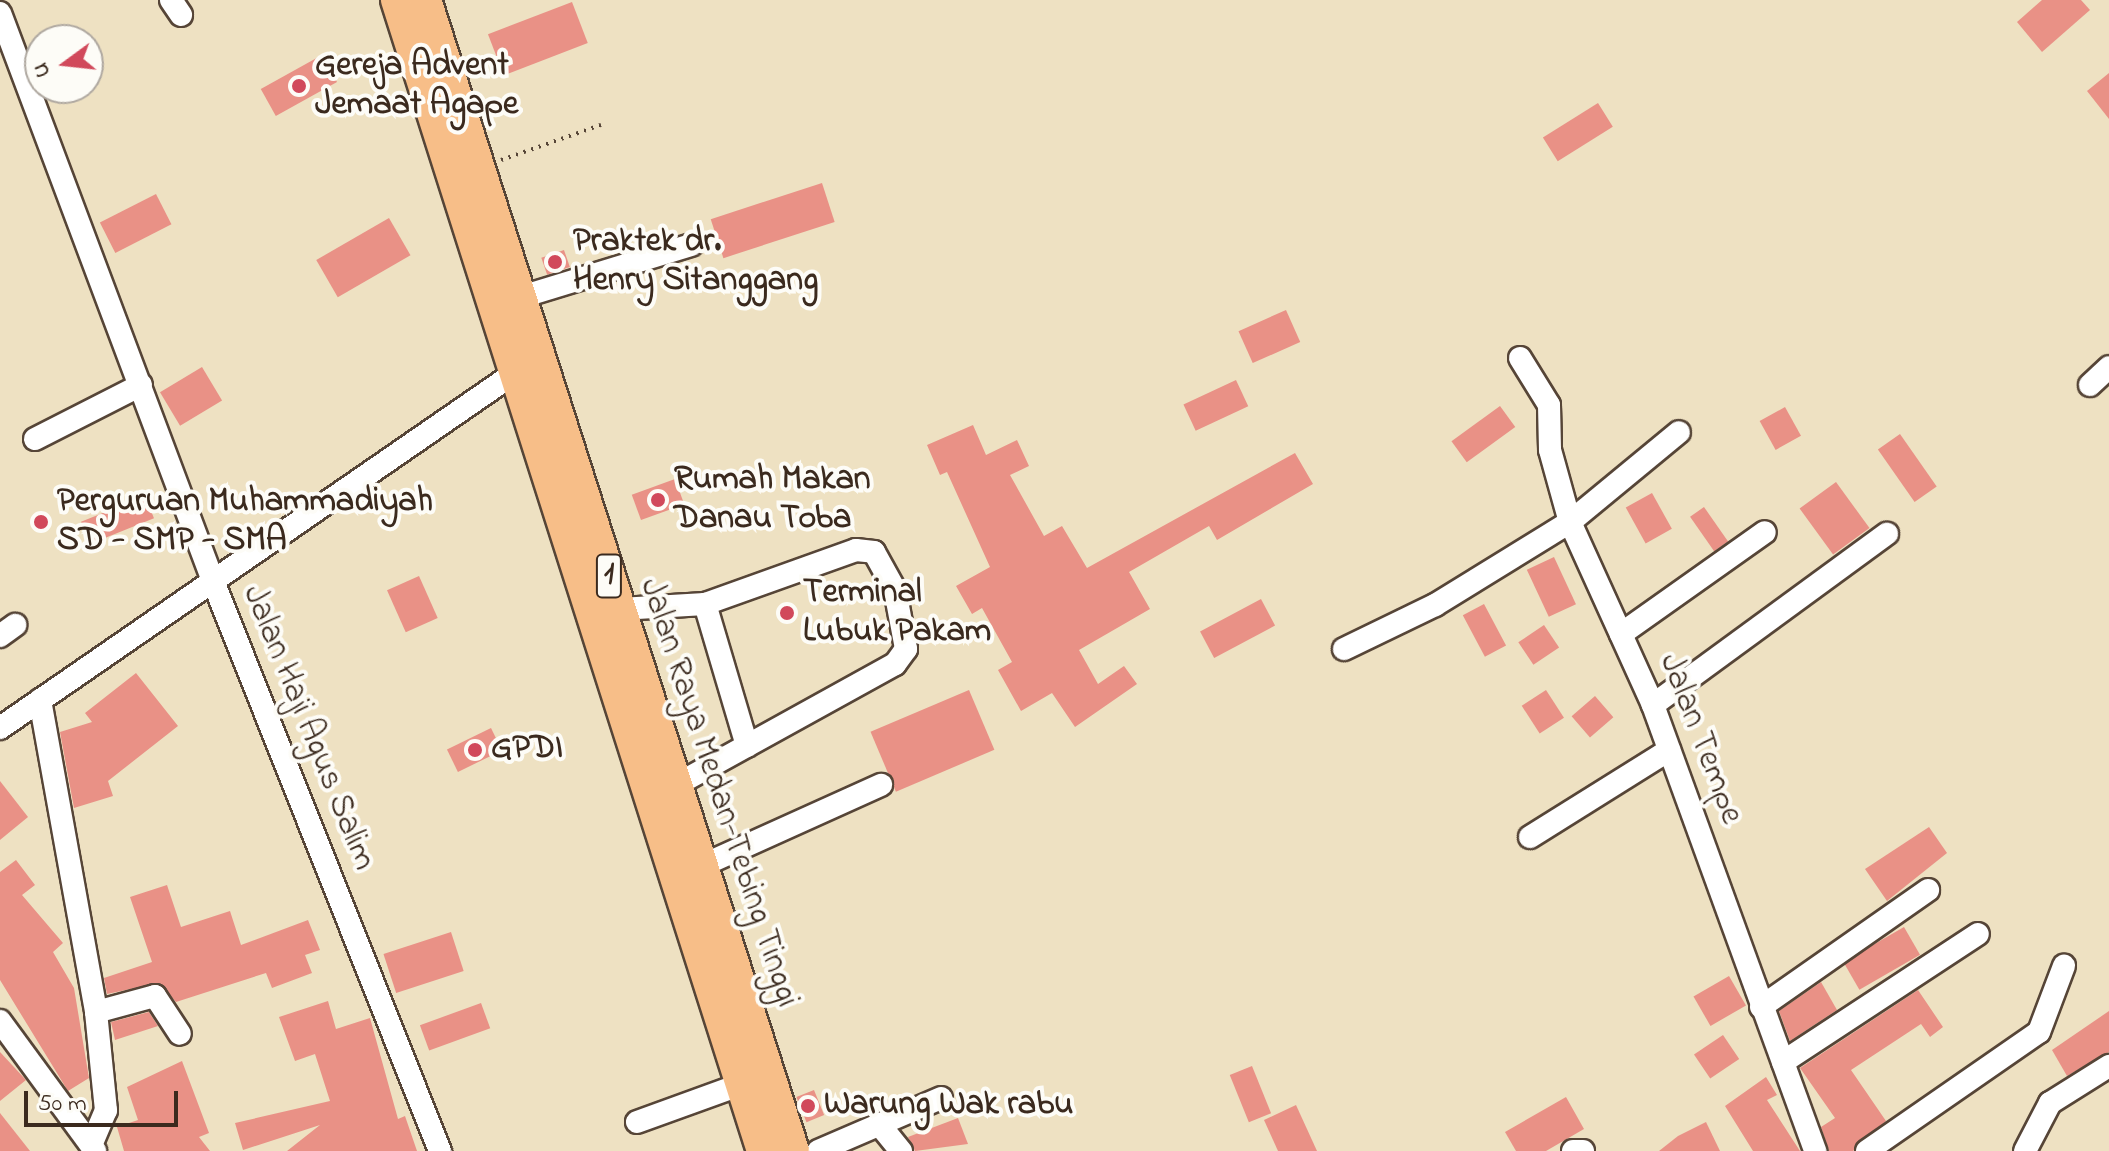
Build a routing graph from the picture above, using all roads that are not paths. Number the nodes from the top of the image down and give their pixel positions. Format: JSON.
{"nodes":[{"id":1,"x":397,"y":0,"type":"edge"},
{"id":2,"x":425,"y":0,"type":"edge"},
{"id":3,"x":0,"y":13,"type":"edge"},
{"id":4,"x":484,"y":228,"type":"junction"},
{"id":5,"x":691,"y":245,"type":"dead end"},
{"id":6,"x":521,"y":297,"type":"junction"},
{"id":7,"x":1520,"y":358,"type":"dead end"},
{"id":8,"x":2109,"y":367,"type":"edge"},
{"id":9,"x":516,"y":372,"type":"junction"},
{"id":10,"x":141,"y":385,"type":"junction"},
{"id":11,"x":2090,"y":385,"type":"dead end"},
{"id":12,"x":1679,"y":432,"type":"dead end"},
{"id":13,"x":35,"y":439,"type":"dead end"},
{"id":14,"x":1570,"y":522,"type":"junction"},
{"id":15,"x":1765,"y":532,"type":"dead end"},
{"id":16,"x":1887,"y":534,"type":"dead end"},
{"id":17,"x":213,"y":581,"type":"junction"},
{"id":18,"x":705,"y":604,"type":"junction"},
{"id":19,"x":607,"y":612,"type":"junction"},
{"id":20,"x":1621,"y":634,"type":"junction"},
{"id":21,"x":1344,"y":649,"type":"dead end"},
{"id":22,"x":40,"y":700,"type":"junction"},
{"id":23,"x":1653,"y":705,"type":"junction"},
{"id":24,"x":0,"y":728,"type":"edge"},
{"id":25,"x":747,"y":746,"type":"junction"},
{"id":26,"x":1669,"y":750,"type":"junction"},
{"id":27,"x":881,"y":785,"type":"dead end"},
{"id":28,"x":674,"y":786,"type":"junction"},
{"id":29,"x":676,"y":836,"type":"junction"},
{"id":30,"x":1530,"y":837,"type":"dead end"},
{"id":31,"x":699,"y":867,"type":"junction"},
{"id":32,"x":1928,"y":890,"type":"dead end"},
{"id":33,"x":1978,"y":934,"type":"dead end"},
{"id":34,"x":2064,"y":966,"type":"dead end"},
{"id":35,"x":1761,"y":1007,"type":"junction"},
{"id":36,"x":96,"y":1012,"type":"junction"},
{"id":37,"x":0,"y":1021,"type":"edge"},
{"id":38,"x":180,"y":1034,"type":"dead end"},
{"id":39,"x":1783,"y":1062,"type":"junction"},
{"id":40,"x":2107,"y":1070,"type":"edge"},
{"id":41,"x":742,"y":1084,"type":"junction"},
{"id":42,"x":941,"y":1098,"type":"dead end"},
{"id":43,"x":637,"y":1122,"type":"dead end"},
{"id":44,"x":879,"y":1124,"type":"junction"},
{"id":45,"x":93,"y":1148,"type":"edge"},
{"id":46,"x":440,"y":1151,"type":"edge"},
{"id":47,"x":763,"y":1151,"type":"edge"},
{"id":48,"x":793,"y":1151,"type":"edge"},
{"id":49,"x":818,"y":1151,"type":"edge"},
{"id":50,"x":901,"y":1151,"type":"edge"},
{"id":51,"x":1573,"y":1151,"type":"edge"},
{"id":52,"x":1583,"y":1151,"type":"edge"},
{"id":53,"x":1815,"y":1151,"type":"edge"},
{"id":54,"x":1867,"y":1151,"type":"edge"},
{"id":55,"x":2025,"y":1151,"type":"edge"}],
"edges":[{"from":1,"to":4,"type":"highway","name":"Jalan Raya Medan-Tebing Tinggi","number":"1"},
{"from":2,"to":4,"type":"highway","name":"Jalan Raya Medan-Tebing Tinggi","number":"1"},
{"from":3,"to":10,"type":"street","name":"Jalan Haji Agus Salim"},
{"from":4,"to":6,"type":"highway","name":"Jalan Raya Medan-Tebing Tinggi","number":"1"},
{"from":4,"to":9,"type":"highway","name":"Jalan Raya Medan-Tebing Tinggi","number":"1"},
{"from":5,"to":6,"type":"street"},
{"from":6,"to":19,"type":"highway","name":"Jalan Raya Medan-Tebing Tinggi","number":"1"},
{"from":7,"to":14,"type":"street","name":"Jalan Tempe"},
{"from":8,"to":11,"type":"street"},
{"from":9,"to":17,"type":"street"},
{"from":9,"to":19,"type":"highway","name":"Jalan Raya Medan-Tebing Tinggi","number":"1"},
{"from":10,"to":13,"type":"street"},
{"from":10,"to":17,"type":"street","name":"Jalan Haji Agus Salim"},
{"from":12,"to":14,"type":"street"},
{"from":14,"to":20,"type":"street","name":"Jalan Tempe"},
{"from":14,"to":21,"type":"street"},
{"from":15,"to":20,"type":"street"},
{"from":16,"to":23,"type":"street"},
{"from":17,"to":22,"type":"street"},
{"from":17,"to":46,"type":"street","name":"Jalan Haji Agus Salim"},
{"from":18,"to":19,"type":"street"},
{"from":18,"to":25,"type":"street"},
{"from":18,"to":25,"type":"street"},
{"from":19,"to":28,"type":"highway","name":"Jalan Raya Medan-Tebing Tinggi","number":"1"},
{"from":19,"to":29,"type":"highway","name":"Jalan Raya Medan-Tebing Tinggi","number":"1"},
{"from":20,"to":23,"type":"street","name":"Jalan Tempe"},
{"from":22,"to":24,"type":"street"},
{"from":22,"to":36,"type":"street"},
{"from":23,"to":26,"type":"street","name":"Jalan Tempe"},
{"from":25,"to":28,"type":"street"},
{"from":26,"to":30,"type":"street"},
{"from":26,"to":35,"type":"street","name":"Jalan Tempe"},
{"from":27,"to":31,"type":"street"},
{"from":28,"to":29,"type":"highway","name":"Jalan Raya Medan-Tebing Tinggi","number":"1"},
{"from":29,"to":31,"type":"highway","name":"Jalan Raya Medan-Tebing Tinggi","number":"1"},
{"from":29,"to":41,"type":"highway","name":"Jalan Raya Medan-Tebing Tinggi","number":"1"},
{"from":31,"to":48,"type":"highway","name":"Jalan Raya Medan-Tebing Tinggi","number":"1"},
{"from":32,"to":35,"type":"street"},
{"from":33,"to":39,"type":"street"},
{"from":34,"to":54,"type":"street"},
{"from":35,"to":39,"type":"street","name":"Jalan Tempe"},
{"from":36,"to":38,"type":"street"},
{"from":36,"to":45,"type":"street"},
{"from":37,"to":45,"type":"street"},
{"from":39,"to":53,"type":"street","name":"Jalan Tempe"},
{"from":40,"to":55,"type":"street"},
{"from":41,"to":43,"type":"street"},
{"from":41,"to":47,"type":"highway","name":"Jalan Raya Medan-Tebing Tinggi","number":"1"},
{"from":42,"to":44,"type":"street"},
{"from":44,"to":49,"type":"street"},
{"from":44,"to":50,"type":"street"},
{"from":51,"to":52,"type":"street"}]}
